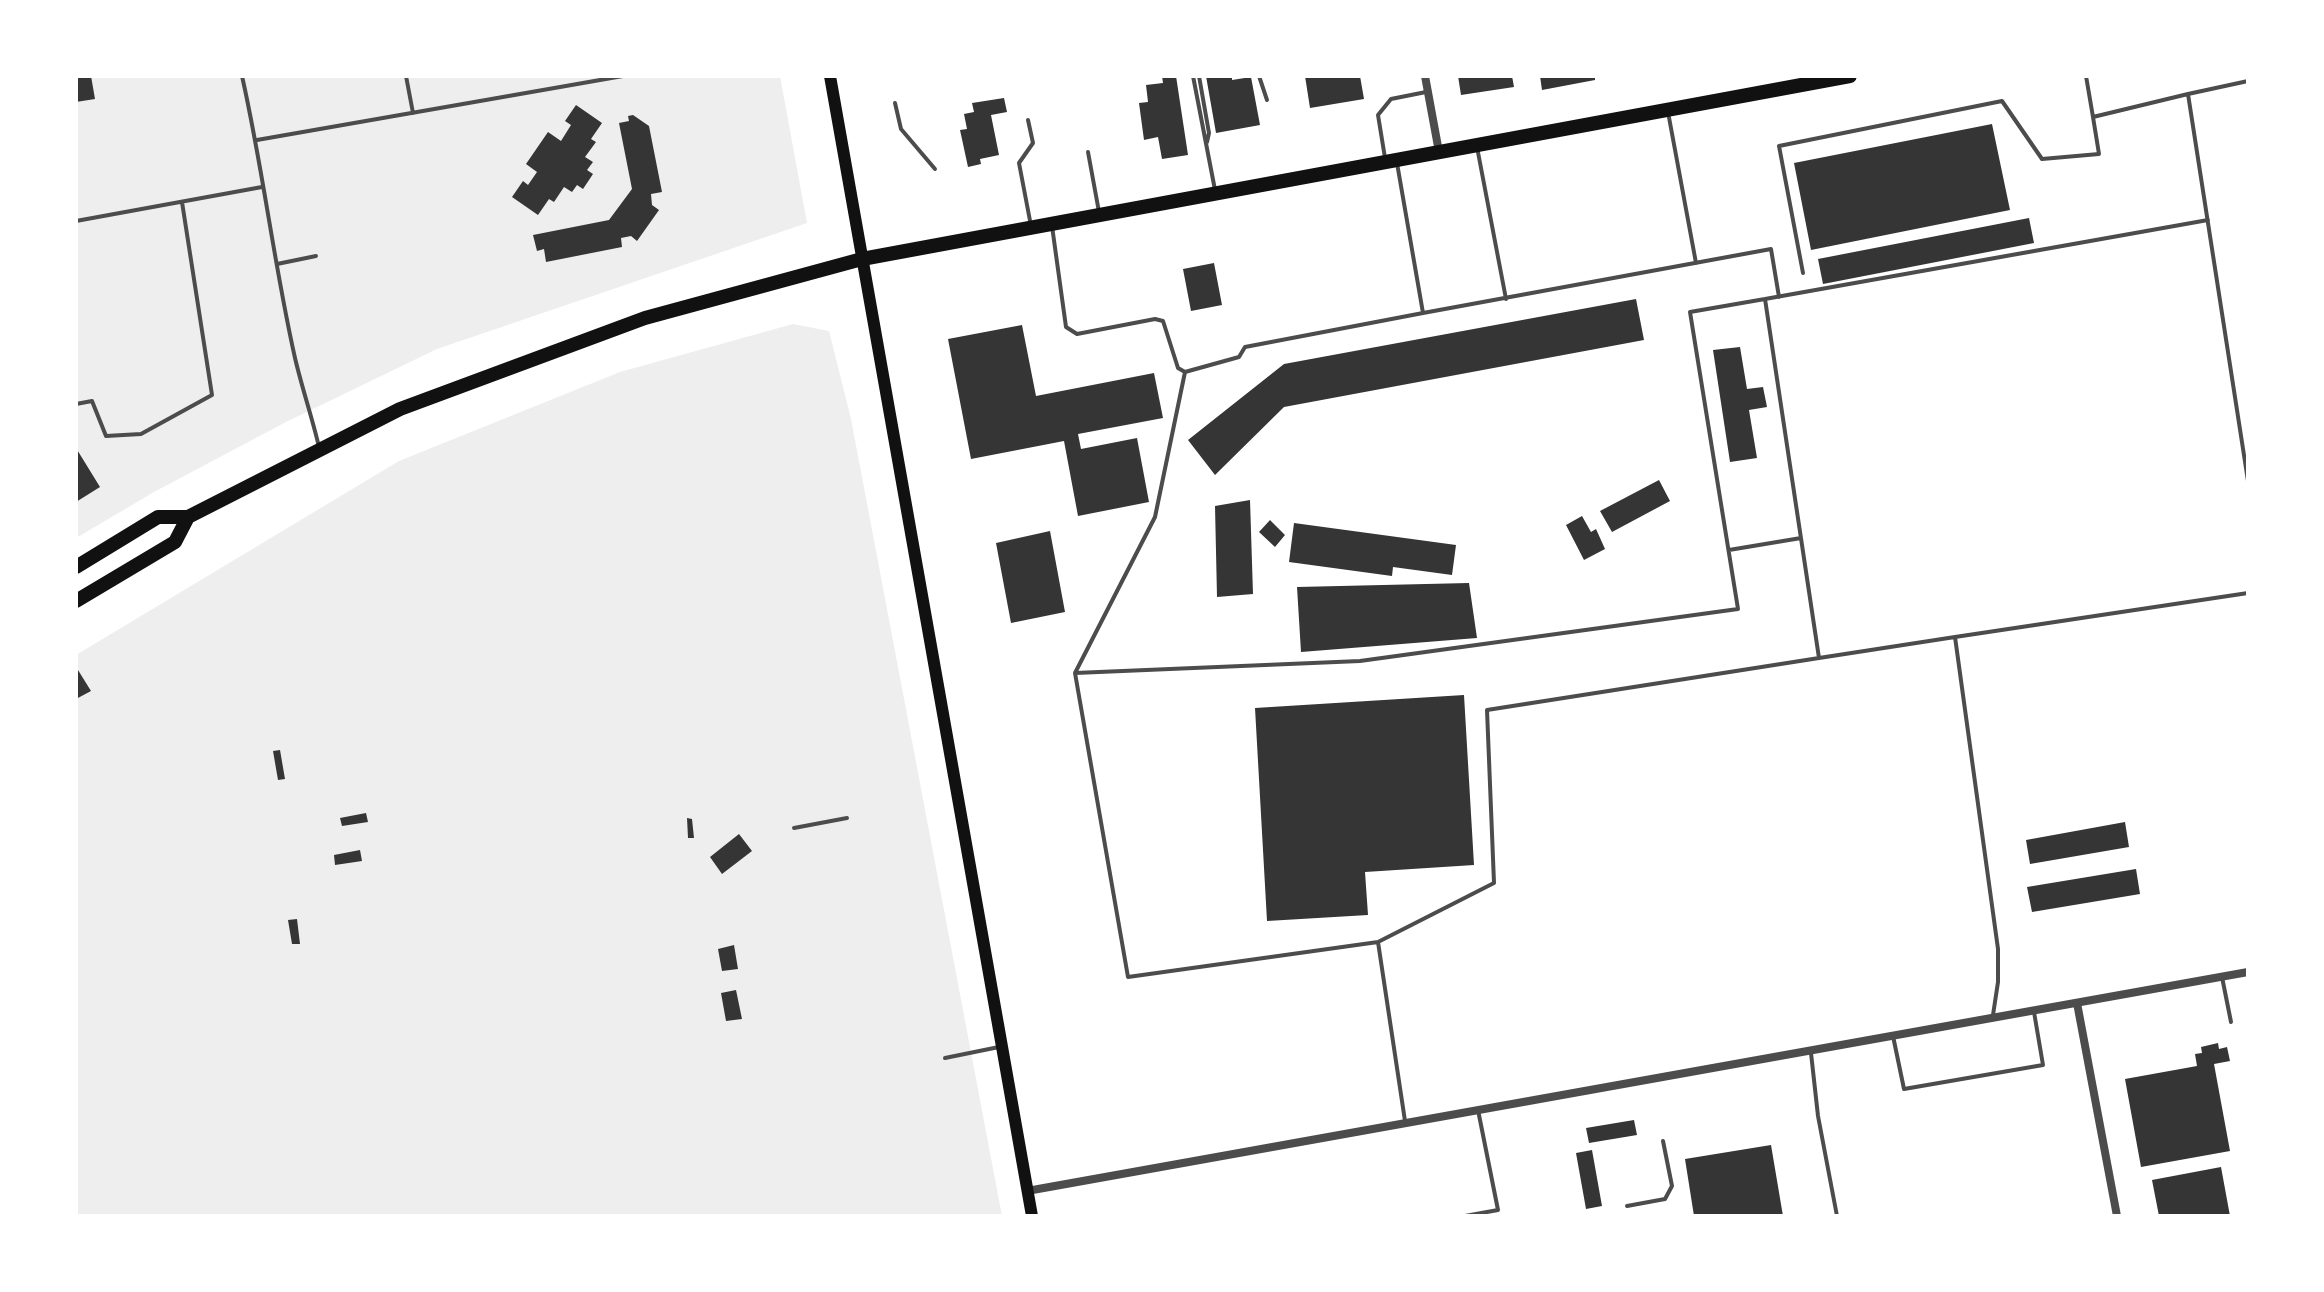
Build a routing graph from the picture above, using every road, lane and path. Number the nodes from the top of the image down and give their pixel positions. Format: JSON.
{"nodes":[{"id":1,"x":242,"y":76,"type":"edge"},
{"id":2,"x":406,"y":76,"type":"edge"},
{"id":3,"x":576,"y":76,"type":"edge"},
{"id":4,"x":623,"y":76,"type":"edge"},
{"id":5,"x":830,"y":76,"type":"edge"},
{"id":6,"x":1193,"y":76,"type":"edge"},
{"id":7,"x":1199,"y":76,"type":"edge"},
{"id":8,"x":1259,"y":76,"type":"edge"},
{"id":9,"x":1425,"y":76,"type":"edge"},
{"id":10,"x":1850,"y":76,"type":"edge"},
{"id":11,"x":2086,"y":76,"type":"edge"},
{"id":12,"x":2248,"y":81,"type":"edge"},
{"id":13,"x":577,"y":84,"type":"junction"},
{"id":14,"x":1428,"y":91,"type":"junction"},
{"id":15,"x":2188,"y":94,"type":"junction"},
{"id":16,"x":1267,"y":100,"type":"dead end"},
{"id":17,"x":895,"y":103,"type":"dead end"},
{"id":18,"x":1667,"y":110,"type":"junction"},
{"id":19,"x":413,"y":113,"type":"junction"},
{"id":20,"x":2093,"y":117,"type":"junction"},
{"id":21,"x":1028,"y":120,"type":"dead end"},
{"id":22,"x":257,"y":140,"type":"junction"},
{"id":23,"x":1207,"y":142,"type":"junction"},
{"id":24,"x":1476,"y":145,"type":"junction"},
{"id":25,"x":1088,"y":152,"type":"dead end"},
{"id":26,"x":1439,"y":152,"type":"junction"},
{"id":27,"x":1391,"y":161,"type":"junction"},
{"id":28,"x":935,"y":169,"type":"dead end"},
{"id":29,"x":262,"y":187,"type":"junction"},
{"id":30,"x":1216,"y":194,"type":"junction"},
{"id":31,"x":182,"y":202,"type":"junction"},
{"id":32,"x":1099,"y":216,"type":"junction"},
{"id":33,"x":2208,"y":220,"type":"junction"},
{"id":34,"x":76,"y":221,"type":"edge"},
{"id":35,"x":1052,"y":224,"type":"junction"},
{"id":36,"x":1031,"y":228,"type":"junction"},
{"id":37,"x":316,"y":256,"type":"dead end"},
{"id":38,"x":862,"y":259,"type":"junction"},
{"id":39,"x":1696,"y":263,"type":"junction"},
{"id":40,"x":277,"y":264,"type":"junction"},
{"id":41,"x":1803,"y":273,"type":"dead end"},
{"id":42,"x":1779,"y":297,"type":"junction"},
{"id":43,"x":1506,"y":299,"type":"junction"},
{"id":44,"x":1765,"y":299,"type":"junction"},
{"id":45,"x":1423,"y":313,"type":"junction"},
{"id":46,"x":1185,"y":372,"type":"junction"},
{"id":47,"x":76,"y":404,"type":"edge"},
{"id":48,"x":320,"y":449,"type":"junction"},
{"id":49,"x":2247,"y":474,"type":"edge"},
{"id":50,"x":2248,"y":481,"type":"edge"},
{"id":51,"x":188,"y":517,"type":"junction"},
{"id":52,"x":1801,"y":538,"type":"junction"},
{"id":53,"x":1729,"y":550,"type":"junction"},
{"id":54,"x":76,"y":567,"type":"edge"},
{"id":55,"x":2248,"y":593,"type":"edge"},
{"id":56,"x":76,"y":601,"type":"edge"},
{"id":57,"x":1955,"y":637,"type":"junction"},
{"id":58,"x":1819,"y":658,"type":"junction"},
{"id":59,"x":1075,"y":673,"type":"junction"},
{"id":60,"x":847,"y":818,"type":"dead end"},
{"id":61,"x":794,"y":828,"type":"dead end"},
{"id":62,"x":1378,"y":942,"type":"junction"},
{"id":63,"x":2248,"y":972,"type":"edge"},
{"id":64,"x":2222,"y":977,"type":"junction"},
{"id":65,"x":2077,"y":1003,"type":"junction"},
{"id":66,"x":2034,"y":1011,"type":"junction"},
{"id":67,"x":1992,"y":1018,"type":"junction"},
{"id":68,"x":2231,"y":1022,"type":"dead end"},
{"id":69,"x":1893,"y":1036,"type":"junction"},
{"id":70,"x":1002,"y":1047,"type":"junction"},
{"id":71,"x":1810,"y":1050,"type":"junction"},
{"id":72,"x":945,"y":1058,"type":"dead end"},
{"id":73,"x":1478,"y":1110,"type":"junction"},
{"id":74,"x":1405,"y":1123,"type":"junction"},
{"id":75,"x":1663,"y":1141,"type":"dead end"},
{"id":76,"x":1027,"y":1191,"type":"junction"},
{"id":77,"x":1627,"y":1206,"type":"dead end"},
{"id":78,"x":1032,"y":1216,"type":"edge"},
{"id":79,"x":1465,"y":1216,"type":"edge"},
{"id":80,"x":1837,"y":1216,"type":"edge"},
{"id":81,"x":2117,"y":1216,"type":"edge"}],
"edges":[{"from":1,"to":22,"type":"lane"},
{"from":2,"to":19,"type":"lane"},
{"from":3,"to":13,"type":"lane"},
{"from":4,"to":13,"type":"lane"},
{"from":5,"to":38,"type":"main road"},
{"from":6,"to":23,"type":"lane"},
{"from":7,"to":23,"type":"lane"},
{"from":8,"to":16,"type":"lane"},
{"from":9,"to":14,"type":"street"},
{"from":10,"to":18,"type":"main road"},
{"from":11,"to":20,"type":"lane"},
{"from":12,"to":15,"type":"lane"},
{"from":13,"to":19,"type":"lane"},
{"from":14,"to":26,"type":"street"},
{"from":14,"to":27,"type":"lane"},
{"from":15,"to":20,"type":"lane"},
{"from":15,"to":33,"type":"lane"},
{"from":17,"to":28,"type":"lane"},
{"from":18,"to":24,"type":"main road"},
{"from":18,"to":39,"type":"lane"},
{"from":19,"to":22,"type":"lane"},
{"from":20,"to":41,"type":"lane"},
{"from":21,"to":36,"type":"lane"},
{"from":22,"to":29,"type":"lane"},
{"from":23,"to":30,"type":"lane"},
{"from":24,"to":26,"type":"main road"},
{"from":24,"to":43,"type":"lane"},
{"from":25,"to":32,"type":"lane"},
{"from":26,"to":27,"type":"main road"},
{"from":27,"to":30,"type":"main road"},
{"from":27,"to":45,"type":"lane"},
{"from":29,"to":31,"type":"lane"},
{"from":29,"to":40,"type":"lane"},
{"from":30,"to":32,"type":"main road"},
{"from":31,"to":34,"type":"lane"},
{"from":31,"to":47,"type":"lane"},
{"from":32,"to":35,"type":"main road"},
{"from":33,"to":42,"type":"lane"},
{"from":33,"to":49,"type":"lane"},
{"from":35,"to":36,"type":"main road"},
{"from":35,"to":46,"type":"lane"},
{"from":36,"to":38,"type":"main road"},
{"from":37,"to":40,"type":"lane"},
{"from":38,"to":48,"type":"main road"},
{"from":38,"to":70,"type":"main road"},
{"from":39,"to":42,"type":"lane"},
{"from":39,"to":43,"type":"lane"},
{"from":40,"to":48,"type":"lane"},
{"from":42,"to":44,"type":"lane"},
{"from":43,"to":45,"type":"lane"},
{"from":44,"to":52,"type":"lane"},
{"from":44,"to":53,"type":"lane"},
{"from":45,"to":46,"type":"lane"},
{"from":46,"to":59,"type":"lane"},
{"from":48,"to":51,"type":"main road"},
{"from":49,"to":50,"type":"lane"},
{"from":51,"to":54,"type":"main road"},
{"from":51,"to":56,"type":"main road"},
{"from":52,"to":53,"type":"lane"},
{"from":52,"to":58,"type":"lane"},
{"from":53,"to":59,"type":"lane"},
{"from":55,"to":57,"type":"lane"},
{"from":57,"to":58,"type":"lane"},
{"from":57,"to":67,"type":"lane"},
{"from":58,"to":62,"type":"lane"},
{"from":59,"to":62,"type":"lane"},
{"from":60,"to":61,"type":"lane"},
{"from":62,"to":74,"type":"lane"},
{"from":63,"to":64,"type":"street"},
{"from":64,"to":65,"type":"street"},
{"from":64,"to":68,"type":"lane"},
{"from":65,"to":66,"type":"street"},
{"from":65,"to":81,"type":"street"},
{"from":66,"to":67,"type":"street"},
{"from":66,"to":69,"type":"lane"},
{"from":67,"to":69,"type":"street"},
{"from":69,"to":71,"type":"street"},
{"from":70,"to":72,"type":"lane"},
{"from":70,"to":76,"type":"main road"},
{"from":71,"to":73,"type":"street"},
{"from":71,"to":80,"type":"lane"},
{"from":73,"to":74,"type":"street"},
{"from":73,"to":79,"type":"lane"},
{"from":74,"to":76,"type":"street"},
{"from":75,"to":77,"type":"lane"},
{"from":76,"to":78,"type":"main road"}]}
